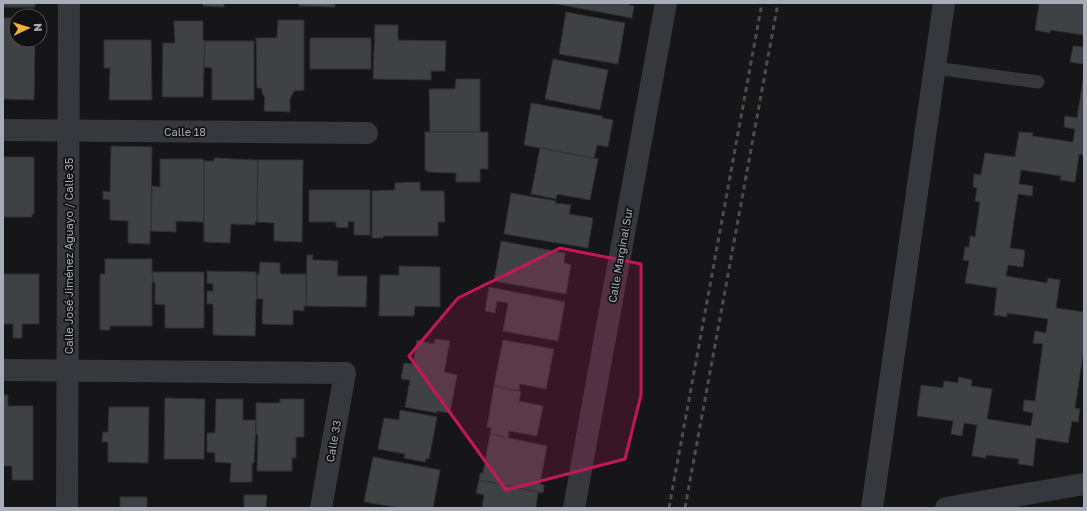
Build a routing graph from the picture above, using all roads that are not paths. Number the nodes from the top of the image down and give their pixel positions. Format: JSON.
{"nodes":[{"id":1,"x":69,"y":3,"type":"edge"},
{"id":2,"x":666,"y":3,"type":"edge"},
{"id":3,"x":944,"y":3,"type":"edge"},
{"id":4,"x":935,"y":68,"type":"junction"},
{"id":5,"x":1038,"y":82,"type":"dead end"},
{"id":6,"x":3,"y":130,"type":"edge"},
{"id":7,"x":69,"y":130,"type":"junction"},
{"id":8,"x":367,"y":133,"type":"dead end"},
{"id":9,"x":3,"y":370,"type":"edge"},
{"id":10,"x":67,"y":370,"type":"junction"},
{"id":11,"x":1084,"y":484,"type":"edge"},
{"id":12,"x":67,"y":508,"type":"edge"},
{"id":13,"x":321,"y":508,"type":"edge"},
{"id":14,"x":574,"y":508,"type":"edge"},
{"id":15,"x":872,"y":508,"type":"edge"},
{"id":16,"x":946,"y":508,"type":"edge"}],
"edges":[{"from":1,"to":7,"type":"street","name":"Calle José Jiménez Aguayo / Calle 35"},
{"from":2,"to":14,"type":"street","name":"Calle Marginal Sur"},
{"from":3,"to":4,"type":"street"},
{"from":4,"to":5,"type":"lane"},
{"from":4,"to":15,"type":"street"},
{"from":6,"to":7,"type":"street","name":"Calle 18"},
{"from":7,"to":8,"type":"street","name":"Calle 18"},
{"from":7,"to":10,"type":"street","name":"Calle José Jiménez Aguayo / Calle 35"},
{"from":9,"to":10,"type":"street"},
{"from":10,"to":12,"type":"street","name":"Calle José Jiménez Aguayo / Calle 35"},
{"from":10,"to":13,"type":"street","name":"Calle 33"},
{"from":11,"to":16,"type":"street"}]}
